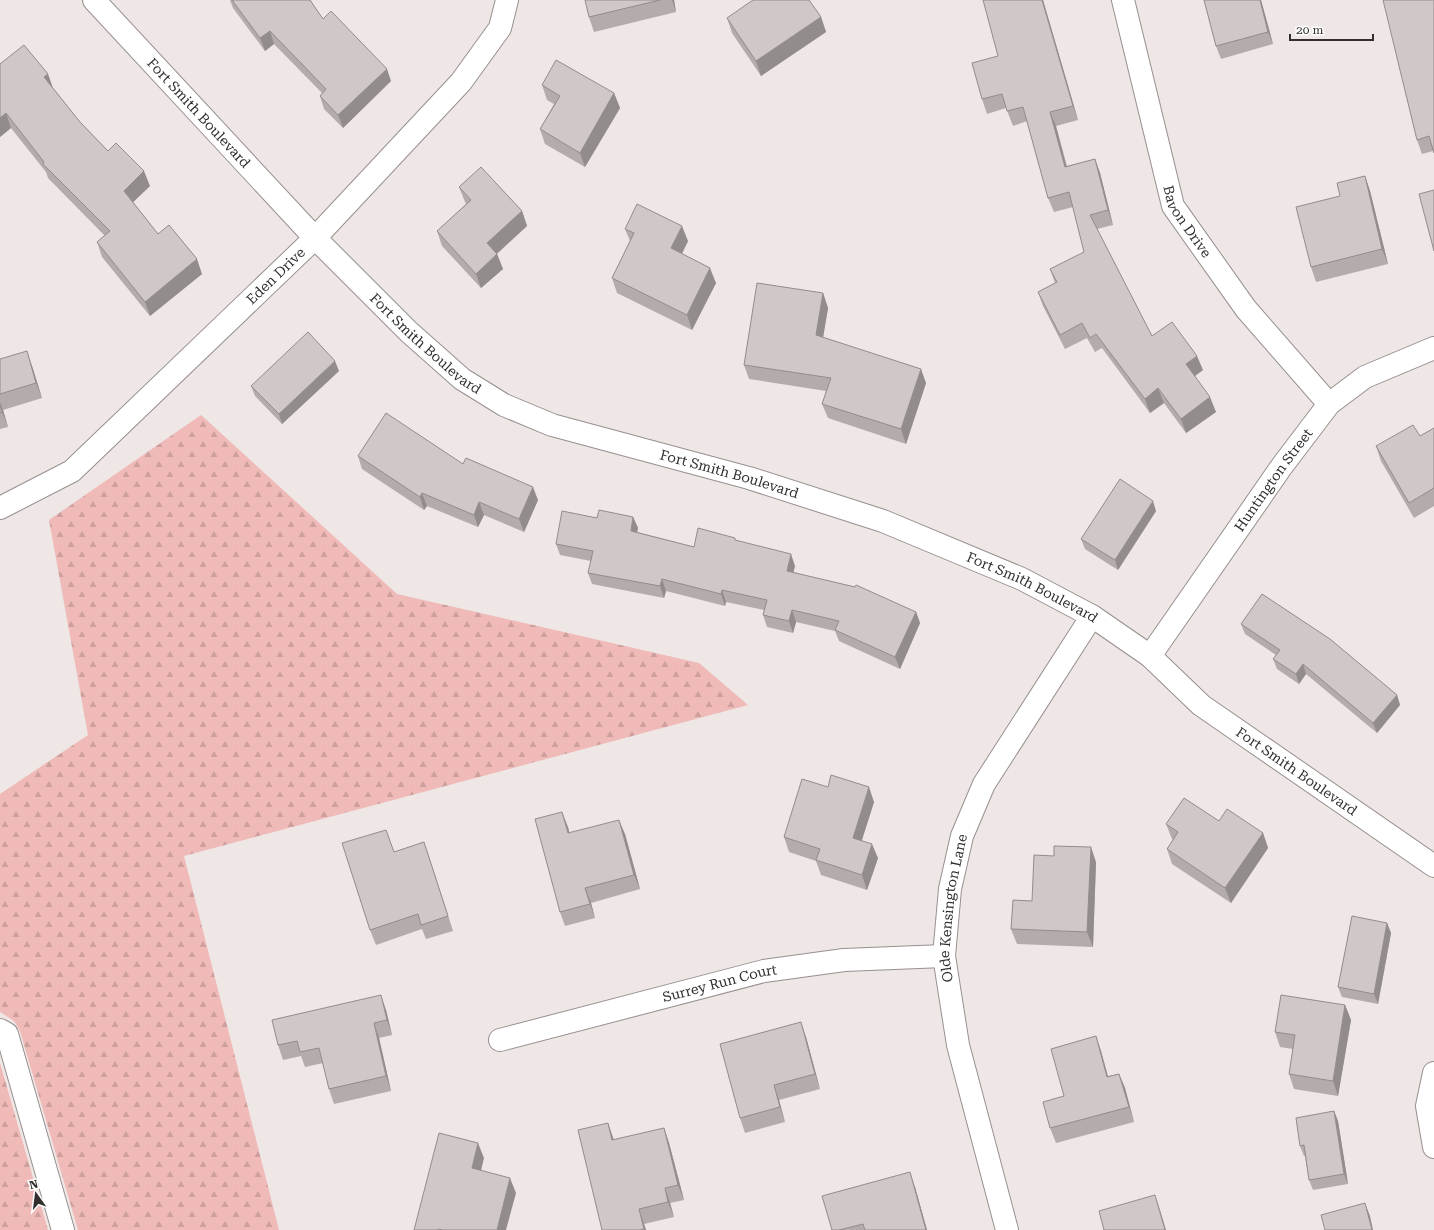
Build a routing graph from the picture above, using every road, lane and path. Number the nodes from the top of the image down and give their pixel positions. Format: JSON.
{"nodes":[{"id":1,"x":94,"y":0,"type":"edge"},
{"id":2,"x":507,"y":0,"type":"edge"},
{"id":3,"x":1123,"y":0,"type":"edge"},
{"id":4,"x":315,"y":238,"type":"junction"},
{"id":5,"x":1434,"y":348,"type":"edge"},
{"id":6,"x":1329,"y":404,"type":"junction"},
{"id":7,"x":0,"y":508,"type":"edge"},
{"id":8,"x":1092,"y":616,"type":"junction"},
{"id":9,"x":1150,"y":656,"type":"junction"},
{"id":10,"x":1434,"y":866,"type":"edge"},
{"id":11,"x":944,"y":956,"type":"junction"},
{"id":12,"x":0,"y":1030,"type":"edge"},
{"id":13,"x":500,"y":1040,"type":"dead end"},
{"id":14,"x":1434,"y":1073,"type":"edge"},
{"id":15,"x":1434,"y":1147,"type":"edge"},
{"id":16,"x":63,"y":1230,"type":"edge"},
{"id":17,"x":1007,"y":1230,"type":"edge"}],
"edges":[{"from":1,"to":4,"type":"street","name":"Fort Smith Boulevard"},
{"from":2,"to":4,"type":"street","name":"Eden Drive"},
{"from":3,"to":6,"type":"street","name":"Bavon Drive"},
{"from":4,"to":7,"type":"street","name":"Eden Drive"},
{"from":4,"to":8,"type":"street","name":"Fort Smith Boulevard"},
{"from":5,"to":6,"type":"street","name":"Huntington Street"},
{"from":6,"to":9,"type":"street","name":"Huntington Street"},
{"from":8,"to":9,"type":"street","name":"Fort Smith Boulevard"},
{"from":8,"to":11,"type":"street","name":"Olde Kensington Lane"},
{"from":9,"to":10,"type":"street","name":"Fort Smith Boulevard"},
{"from":11,"to":13,"type":"street","name":"Surrey Run Court"},
{"from":11,"to":17,"type":"street","name":"Olde Kensington Lane"},
{"from":12,"to":16,"type":"street"},
{"from":14,"to":15,"type":"street"}]}
